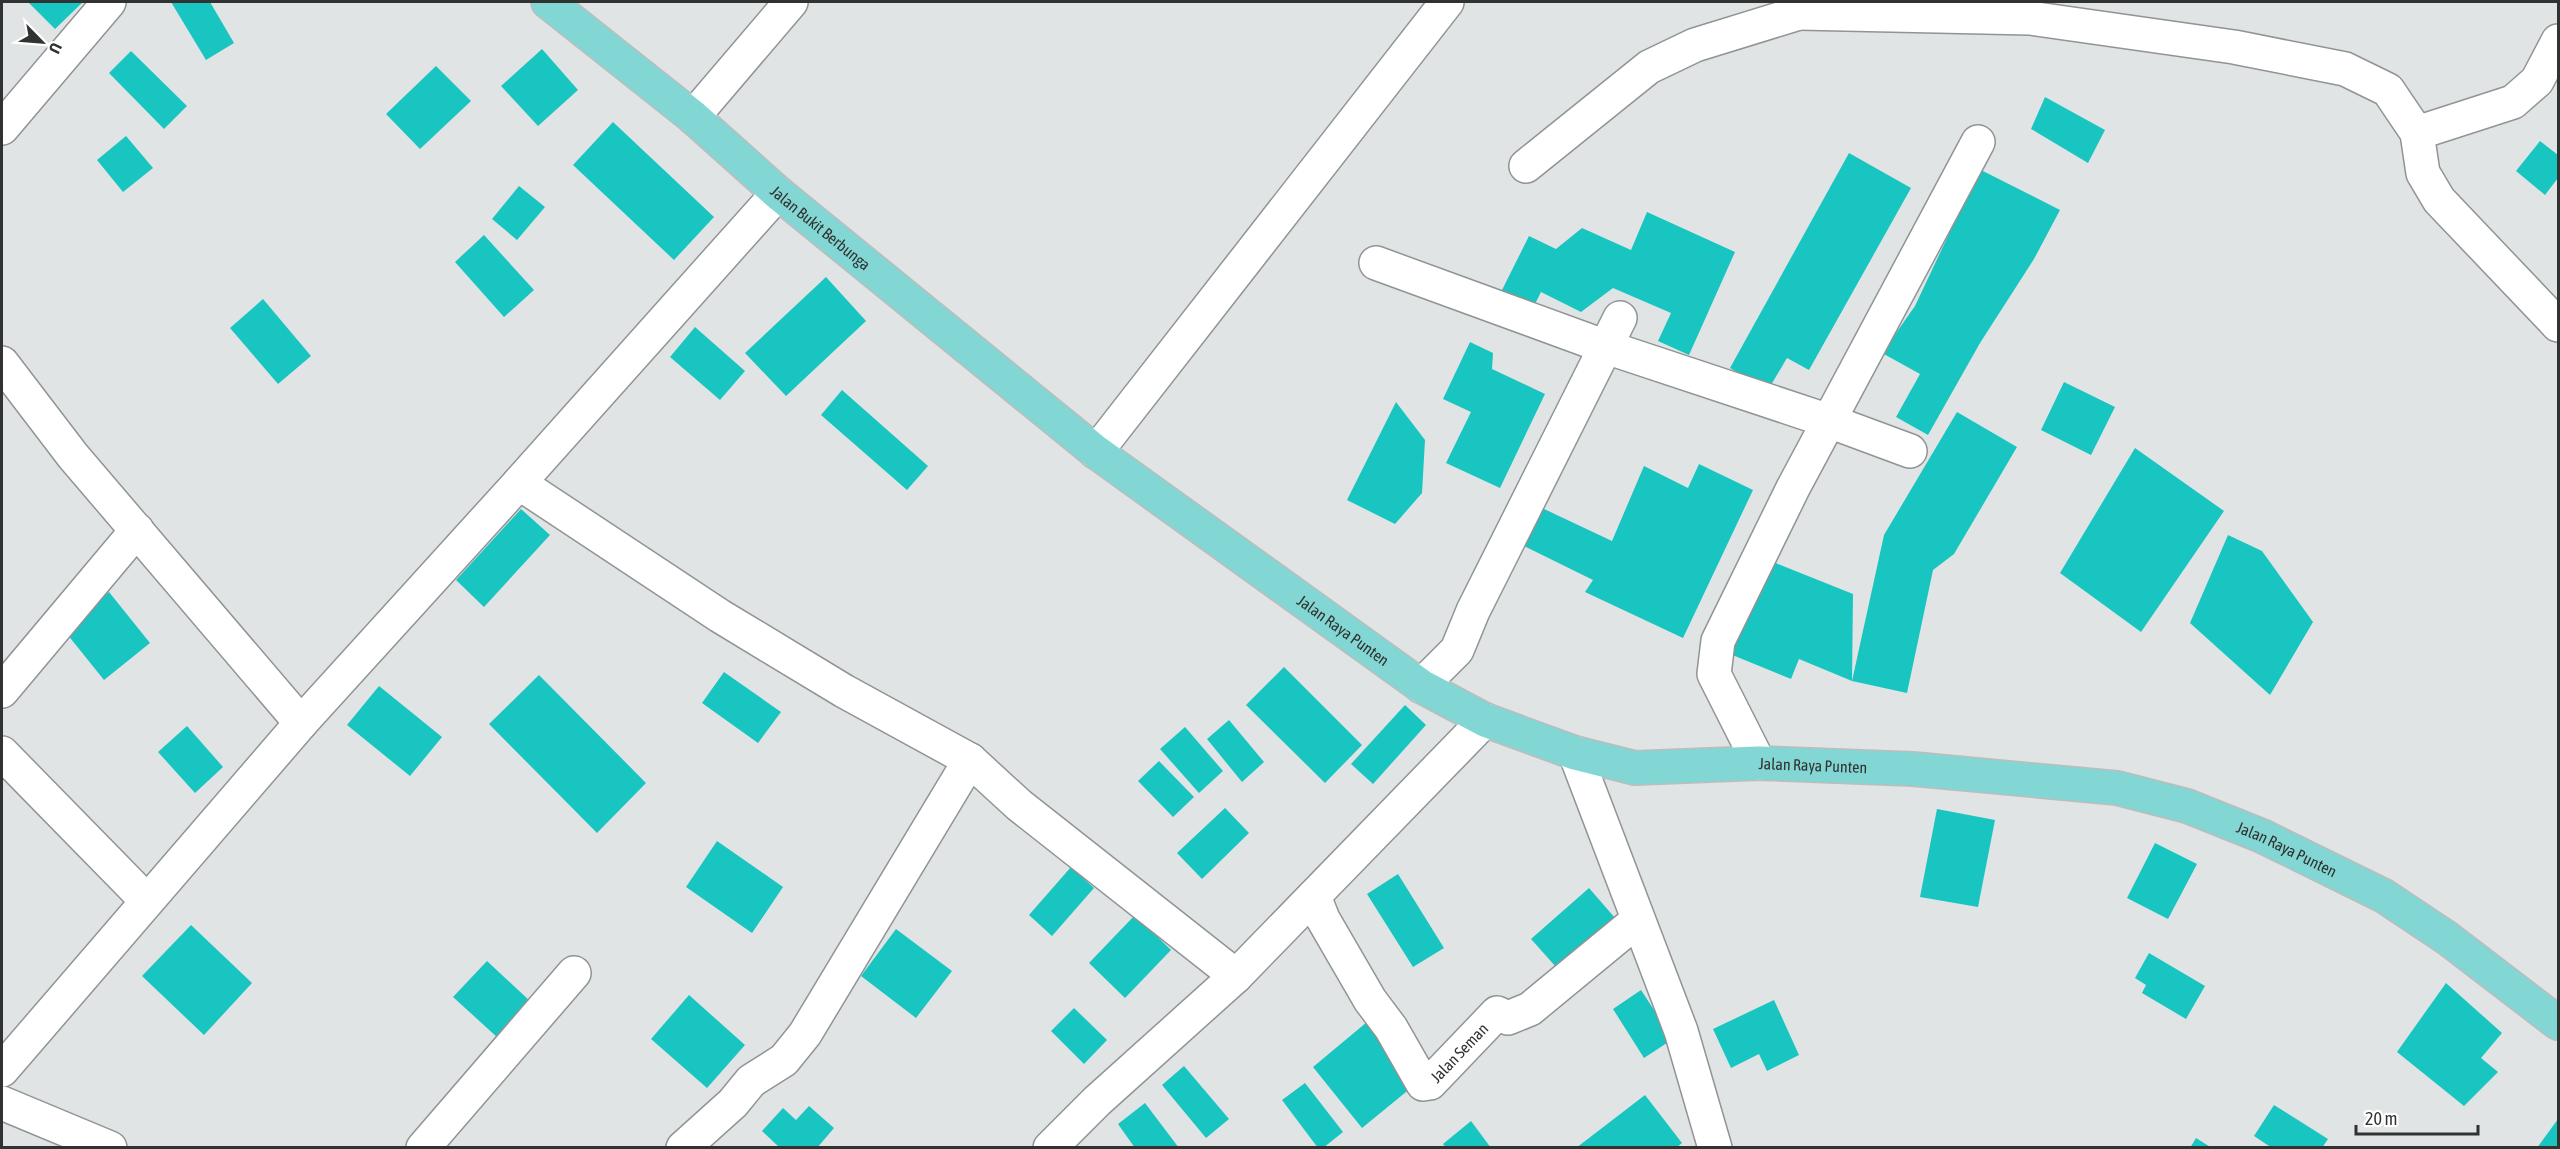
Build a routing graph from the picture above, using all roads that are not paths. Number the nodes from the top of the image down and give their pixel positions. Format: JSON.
{"nodes":[{"id":1,"x":110,"y":2,"type":"edge"},
{"id":2,"x":548,"y":2,"type":"edge"},
{"id":3,"x":791,"y":2,"type":"edge"},
{"id":4,"x":1447,"y":2,"type":"edge"},
{"id":5,"x":1799,"y":7,"type":"edge"},
{"id":6,"x":2559,"y":41,"type":"edge"},
{"id":7,"x":693,"y":117,"type":"junction"},
{"id":8,"x":2,"y":128,"type":"edge"},
{"id":9,"x":2417,"y":133,"type":"junction"},
{"id":10,"x":1978,"y":142,"type":"dead end"},
{"id":11,"x":1526,"y":166,"type":"dead end"},
{"id":12,"x":778,"y":193,"type":"junction"},
{"id":13,"x":1376,"y":263,"type":"dead end"},
{"id":14,"x":1620,"y":318,"type":"dead end"},
{"id":15,"x":2559,"y":325,"type":"edge"},
{"id":16,"x":1605,"y":347,"type":"junction"},
{"id":17,"x":2,"y":363,"type":"edge"},
{"id":18,"x":1829,"y":421,"type":"junction"},
{"id":19,"x":1910,"y":451,"type":"dead end"},
{"id":20,"x":1095,"y":452,"type":"junction"},
{"id":21,"x":519,"y":483,"type":"junction"},
{"id":22,"x":137,"y":530,"type":"junction"},
{"id":23,"x":1421,"y":686,"type":"junction"},
{"id":24,"x":2,"y":691,"type":"edge"},
{"id":25,"x":1485,"y":720,"type":"junction"},
{"id":26,"x":301,"y":723,"type":"junction"},
{"id":27,"x":2,"y":753,"type":"edge"},
{"id":28,"x":1575,"y":753,"type":"junction"},
{"id":29,"x":970,"y":760,"type":"junction"},
{"id":30,"x":1759,"y":763,"type":"junction"},
{"id":31,"x":1314,"y":896,"type":"junction"},
{"id":32,"x":146,"y":900,"type":"junction"},
{"id":33,"x":1638,"y":920,"type":"junction"},
{"id":34,"x":573,"y":973,"type":"dead end"},
{"id":35,"x":1236,"y":976,"type":"junction"},
{"id":36,"x":2559,"y":1023,"type":"edge"},
{"id":37,"x":2,"y":1070,"type":"edge"},
{"id":38,"x":2,"y":1103,"type":"edge"},
{"id":39,"x":110,"y":1148,"type":"edge"},
{"id":40,"x":423,"y":1148,"type":"edge"},
{"id":41,"x":683,"y":1148,"type":"edge"},
{"id":42,"x":1050,"y":1148,"type":"edge"},
{"id":43,"x":1715,"y":1148,"type":"edge"}],
"edges":[{"from":1,"to":8,"type":"street"},
{"from":2,"to":7,"type":"main road","name":"Jalan Bukit Berbunga"},
{"from":3,"to":7,"type":"street"},
{"from":4,"to":20,"type":"street"},
{"from":5,"to":9,"type":"street"},
{"from":5,"to":11,"type":"street"},
{"from":6,"to":9,"type":"street"},
{"from":7,"to":12,"type":"main road","name":"Jalan Bukit Berbunga"},
{"from":9,"to":15,"type":"street"},
{"from":10,"to":18,"type":"street"},
{"from":12,"to":20,"type":"main road","name":"Jalan Bukit Berbunga"},
{"from":12,"to":21,"type":"street"},
{"from":13,"to":16,"type":"street"},
{"from":14,"to":16,"type":"street"},
{"from":16,"to":18,"type":"street"},
{"from":16,"to":23,"type":"street"},
{"from":17,"to":22,"type":"street"},
{"from":18,"to":19,"type":"street"},
{"from":18,"to":30,"type":"street"},
{"from":20,"to":23,"type":"main road","name":"Jalan Raya Punten"},
{"from":21,"to":26,"type":"street"},
{"from":21,"to":29,"type":"street"},
{"from":22,"to":24,"type":"street"},
{"from":22,"to":26,"type":"street"},
{"from":23,"to":25,"type":"main road","name":"Jalan Raya Punten"},
{"from":25,"to":28,"type":"main road","name":"Jalan Raya Punten"},
{"from":25,"to":31,"type":"street"},
{"from":26,"to":32,"type":"street"},
{"from":27,"to":32,"type":"street"},
{"from":28,"to":30,"type":"main road","name":"Jalan Raya Punten"},
{"from":28,"to":33,"type":"street"},
{"from":29,"to":35,"type":"street"},
{"from":29,"to":41,"type":"street"},
{"from":30,"to":36,"type":"main road","name":"Jalan Raya Punten"},
{"from":31,"to":33,"type":"street","name":"Jalan Seman"},
{"from":31,"to":35,"type":"street"},
{"from":32,"to":37,"type":"street"},
{"from":33,"to":43,"type":"street"},
{"from":34,"to":40,"type":"street"},
{"from":35,"to":42,"type":"street"},
{"from":38,"to":39,"type":"street"}]}
